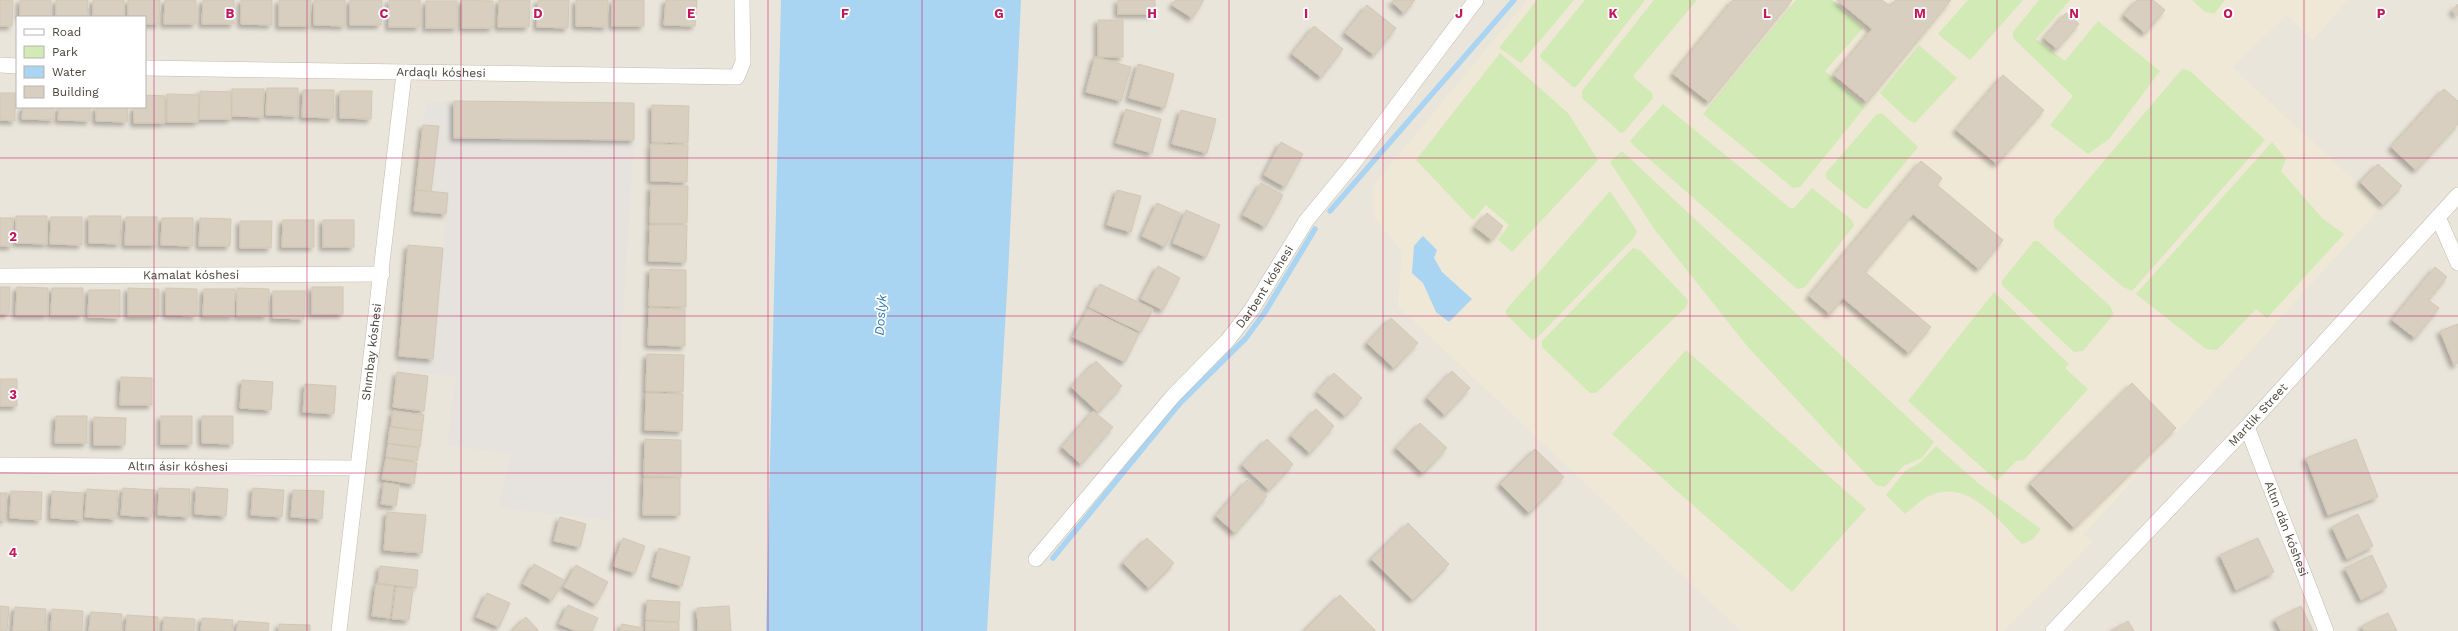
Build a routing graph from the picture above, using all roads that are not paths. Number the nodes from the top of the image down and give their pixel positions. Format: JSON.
{"nodes":[{"id":1,"x":742,"y":0,"type":"edge"},
{"id":2,"x":1476,"y":0,"type":"edge"},
{"id":3,"x":0,"y":66,"type":"edge"},
{"id":4,"x":16,"y":66,"type":"edge"},
{"id":5,"x":146,"y":68,"type":"edge"},
{"id":6,"x":404,"y":74,"type":"junction"},
{"id":7,"x":2458,"y":195,"type":"edge"},
{"id":8,"x":2438,"y":218,"type":"junction"},
{"id":9,"x":2458,"y":263,"type":"edge"},
{"id":10,"x":382,"y":274,"type":"junction"},
{"id":11,"x":0,"y":276,"type":"edge"},
{"id":12,"x":2247,"y":427,"type":"junction"},
{"id":13,"x":0,"y":465,"type":"edge"},
{"id":14,"x":357,"y":468,"type":"junction"},
{"id":15,"x":1036,"y":559,"type":"dead end"},
{"id":16,"x":2068,"y":625,"type":"edge"},
{"id":17,"x":339,"y":631,"type":"edge"},
{"id":18,"x":2053,"y":631,"type":"edge"},
{"id":19,"x":2326,"y":631,"type":"edge"}],
"edges":[{"from":1,"to":6,"type":"street","name":"Ardaqlı kóshesi"},
{"from":2,"to":15,"type":"street","name":"Darbent kóshesi"},
{"from":3,"to":4,"type":"street"},
{"from":5,"to":6,"type":"street","name":"Ardaqlı kóshesi"},
{"from":6,"to":10,"type":"street","name":"Shımbay kóshesi"},
{"from":7,"to":8,"type":"street","name":"Martlik Street"},
{"from":8,"to":9,"type":"street"},
{"from":8,"to":12,"type":"street","name":"Martlik Street"},
{"from":10,"to":11,"type":"street","name":"Kamalat kóshesi"},
{"from":10,"to":14,"type":"street","name":"Shımbay kóshesi"},
{"from":12,"to":16,"type":"street","name":"Martlik Street"},
{"from":12,"to":19,"type":"street","name":"Altın dán kóshesi"},
{"from":13,"to":14,"type":"street","name":"Altın ásir kóshesi"},
{"from":14,"to":17,"type":"street","name":"Shımbay kóshesi"},
{"from":16,"to":18,"type":"street","name":"Martlik Street"}]}
